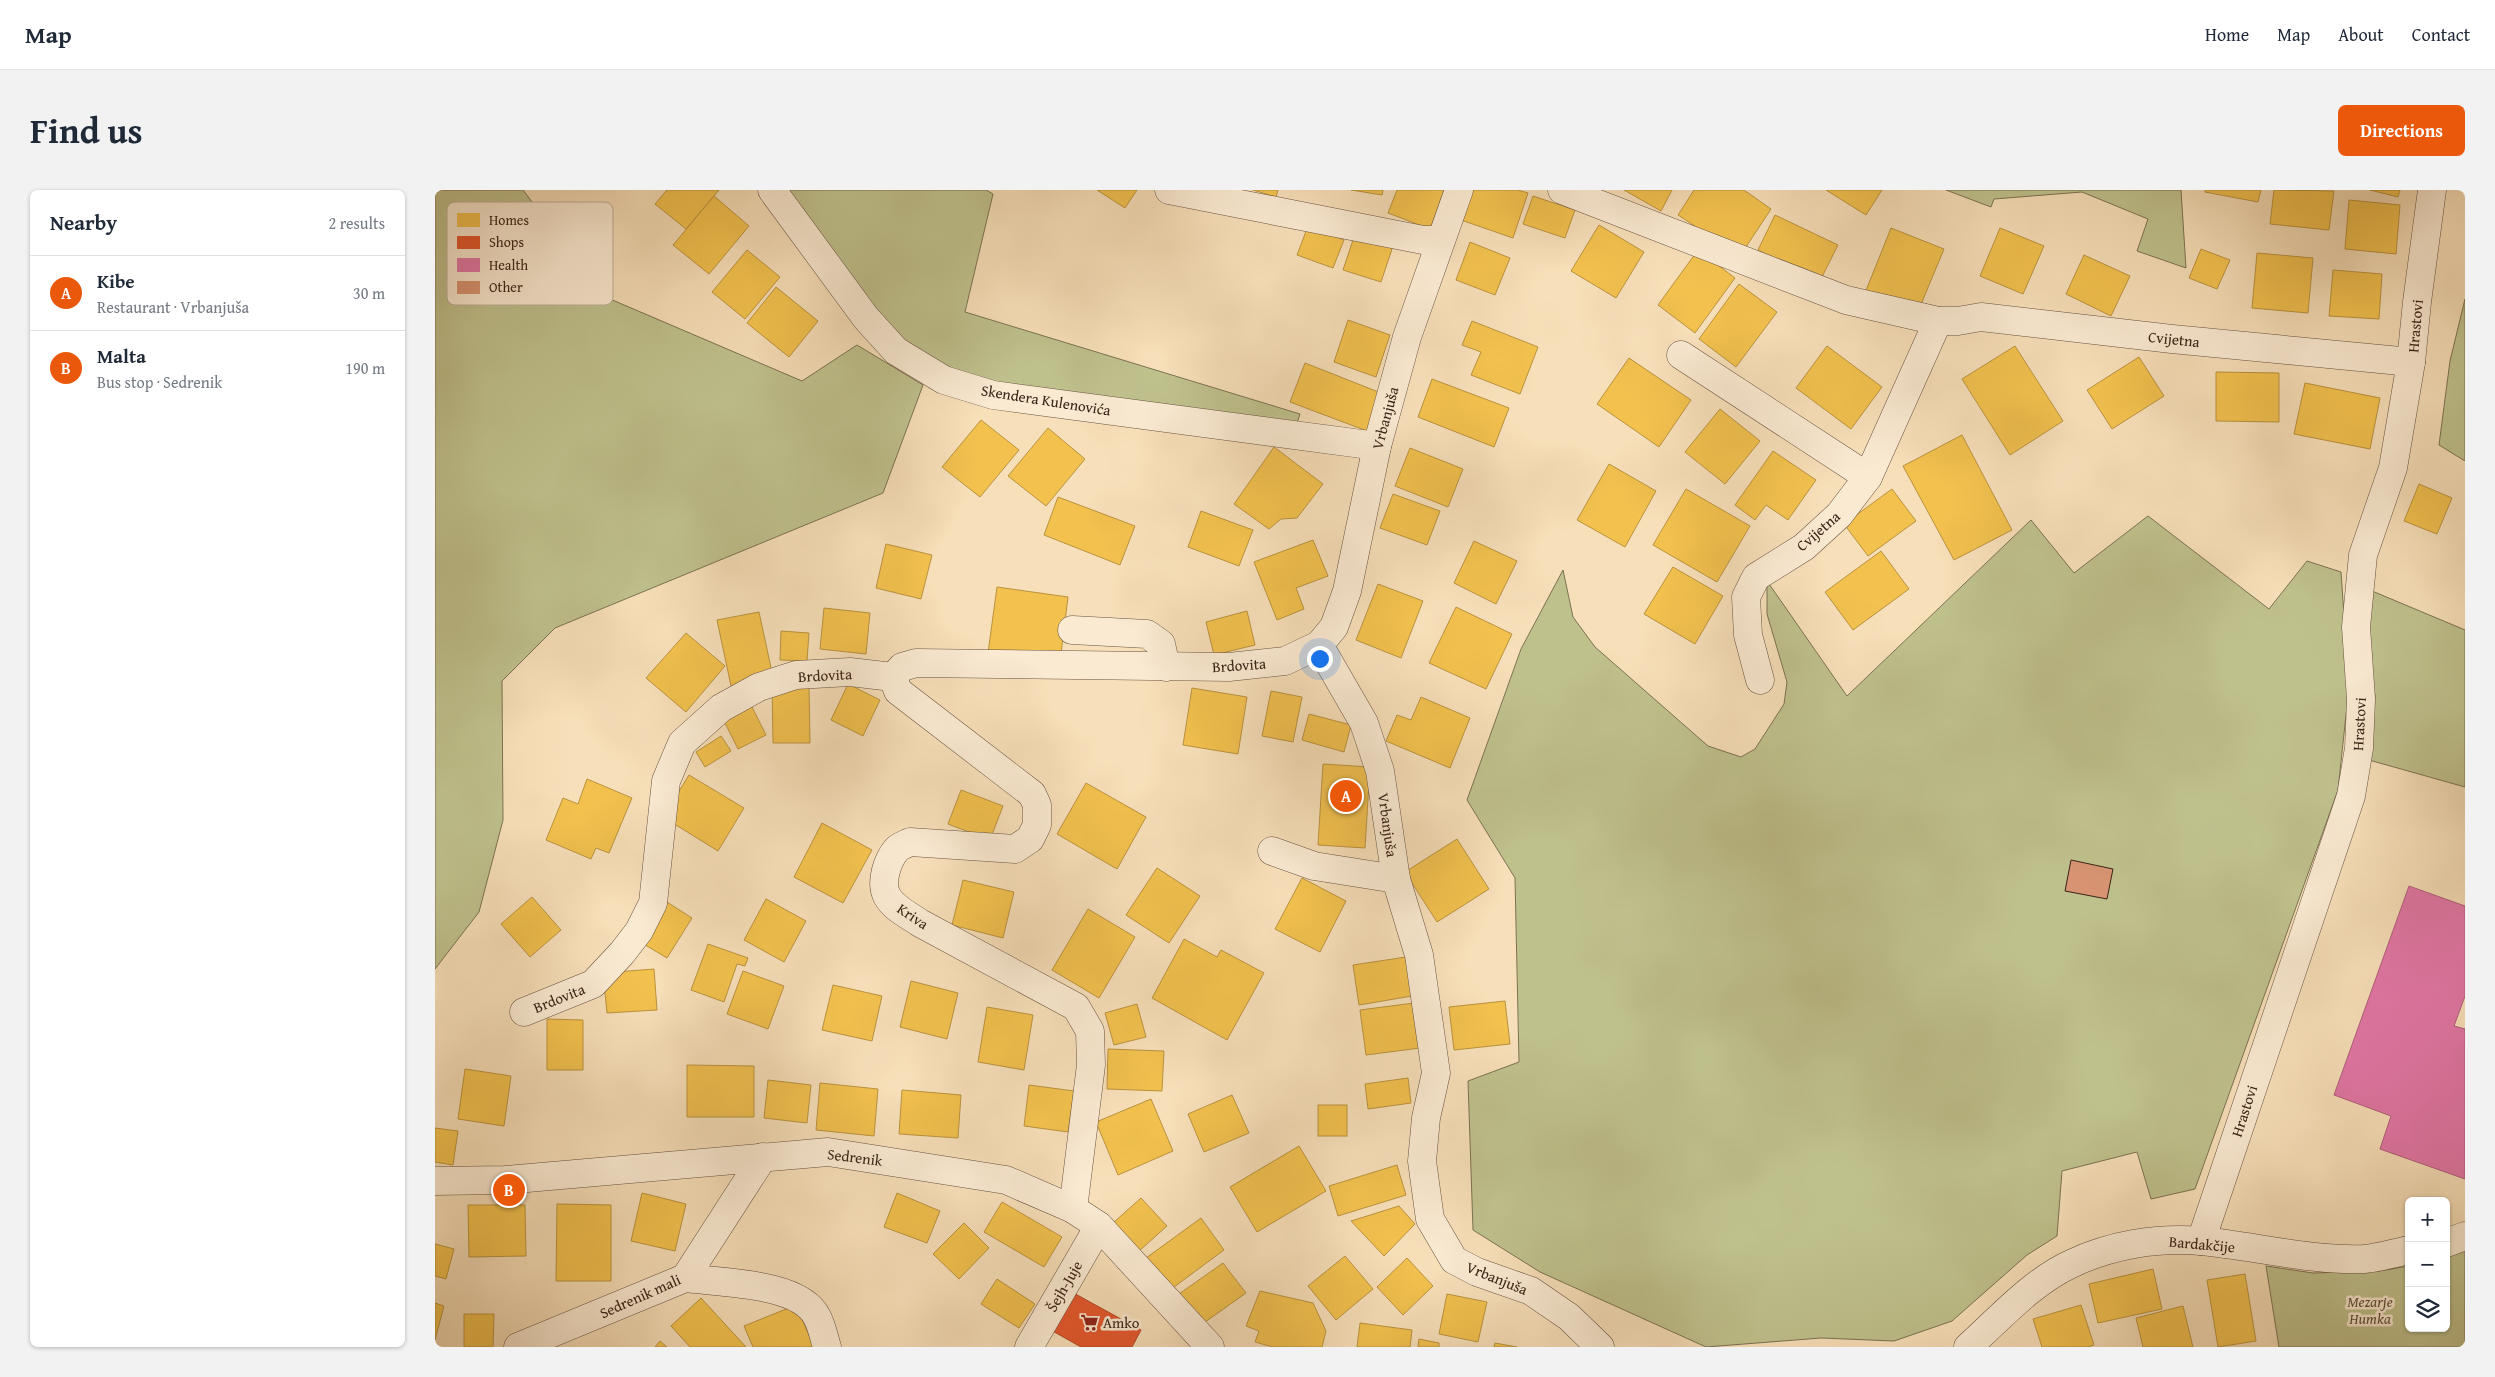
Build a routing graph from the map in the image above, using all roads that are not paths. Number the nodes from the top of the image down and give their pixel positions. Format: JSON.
{"nodes":[{"id":1,"x":772,"y":190,"type":"edge"},
{"id":2,"x":1169,"y":190,"type":"edge"},
{"id":3,"x":1459,"y":190,"type":"edge"},
{"id":4,"x":1562,"y":190,"type":"edge"},
{"id":5,"x":2432,"y":190,"type":"edge"},
{"id":6,"x":1440,"y":240,"type":"junction"},
{"id":7,"x":1938,"y":321,"type":"junction"},
{"id":8,"x":1681,"y":355,"type":"dead end"},
{"id":9,"x":2411,"y":362,"type":"junction"},
{"id":10,"x":1377,"y":446,"type":"junction"},
{"id":11,"x":1868,"y":477,"type":"junction"},
{"id":12,"x":1072,"y":630,"type":"dead end"},
{"id":13,"x":1319,"y":645,"type":"junction"},
{"id":14,"x":1166,"y":667,"type":"junction"},
{"id":15,"x":893,"y":677,"type":"junction"},
{"id":16,"x":1760,"y":680,"type":"dead end"},
{"id":17,"x":1272,"y":850,"type":"dead end"},
{"id":18,"x":1396,"y":879,"type":"junction"},
{"id":19,"x":524,"y":1012,"type":"dead end"},
{"id":20,"x":763,"y":1157,"type":"junction"},
{"id":21,"x":435,"y":1181,"type":"edge"},
{"id":22,"x":1073,"y":1209,"type":"junction"},
{"id":23,"x":1099,"y":1226,"type":"junction"},
{"id":24,"x":2465,"y":1236,"type":"edge"},
{"id":25,"x":2201,"y":1241,"type":"junction"},
{"id":26,"x":2449,"y":1242,"type":"edge"},
{"id":27,"x":2405,"y":1251,"type":"edge"},
{"id":28,"x":685,"y":1278,"type":"junction"},
{"id":29,"x":518,"y":1347,"type":"edge"},
{"id":30,"x":827,"y":1347,"type":"edge"},
{"id":31,"x":1029,"y":1347,"type":"edge"},
{"id":32,"x":1210,"y":1347,"type":"edge"},
{"id":33,"x":1599,"y":1347,"type":"edge"},
{"id":34,"x":1968,"y":1347,"type":"edge"}],
"edges":[{"from":1,"to":10,"type":"street","name":"Skendera Kulenovića"},
{"from":2,"to":6,"type":"street"},
{"from":3,"to":6,"type":"street","name":"Vrbanjuša"},
{"from":4,"to":7,"type":"street","name":"Cvijetna"},
{"from":5,"to":9,"type":"street","name":"Hrastovi"},
{"from":6,"to":10,"type":"street","name":"Vrbanjuša"},
{"from":7,"to":9,"type":"street","name":"Cvijetna"},
{"from":7,"to":11,"type":"street","name":"Cvijetna"},
{"from":8,"to":11,"type":"street"},
{"from":9,"to":25,"type":"street","name":"Hrastovi"},
{"from":10,"to":13,"type":"street","name":"Vrbanjuša"},
{"from":11,"to":16,"type":"street","name":"Cvijetna"},
{"from":12,"to":14,"type":"street"},
{"from":13,"to":14,"type":"street","name":"Brdovita"},
{"from":13,"to":18,"type":"street","name":"Vrbanjuša"},
{"from":14,"to":15,"type":"street","name":"Brdovita"},
{"from":15,"to":19,"type":"street","name":"Brdovita"},
{"from":15,"to":22,"type":"street","name":"Kriva"},
{"from":17,"to":18,"type":"street"},
{"from":18,"to":33,"type":"street","name":"Vrbanjuša"},
{"from":20,"to":21,"type":"street","name":"Sedrenik"},
{"from":20,"to":22,"type":"street","name":"Sedrenik"},
{"from":20,"to":28,"type":"street","name":"Sedrenik mali"},
{"from":22,"to":23,"type":"street","name":"Sedrenik"},
{"from":23,"to":31,"type":"street","name":"Šejh-Juje"},
{"from":23,"to":32,"type":"street","name":"Sedrenik"},
{"from":24,"to":26,"type":"street"},
{"from":25,"to":27,"type":"street","name":"Bardakčije"},
{"from":25,"to":34,"type":"street","name":"Bardakčije"},
{"from":28,"to":29,"type":"street","name":"Sedrenik mali"},
{"from":28,"to":30,"type":"street"}]}
